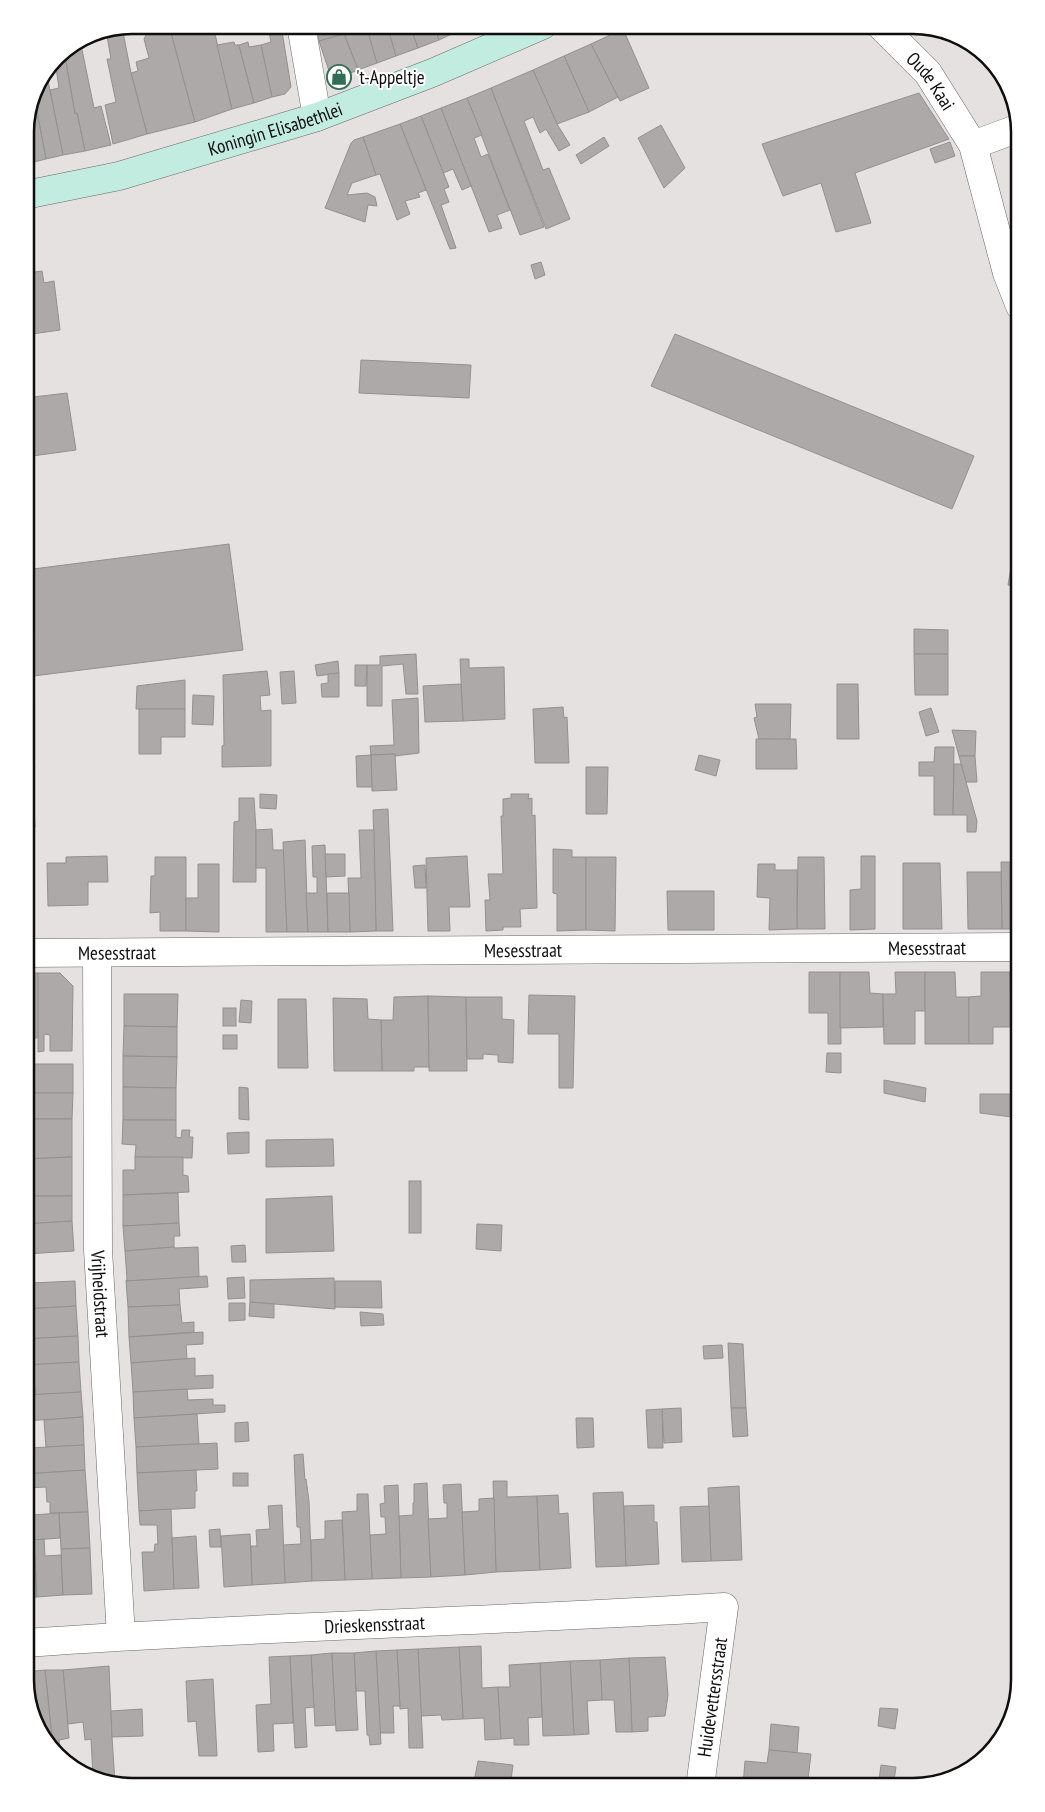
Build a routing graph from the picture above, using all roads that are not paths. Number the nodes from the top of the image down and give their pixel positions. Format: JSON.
{"nodes":[{"id":1,"x":303,"y":34,"type":"edge"},
{"id":2,"x":523,"y":34,"type":"edge"},
{"id":3,"x":889,"y":34,"type":"edge"},
{"id":4,"x":317,"y":117,"type":"junction"},
{"id":5,"x":1011,"y":131,"type":"edge"},
{"id":6,"x":973,"y":145,"type":"junction"},
{"id":7,"x":34,"y":193,"type":"edge"},
{"id":8,"x":1011,"y":283,"type":"edge"},
{"id":9,"x":1011,"y":947,"type":"edge"},
{"id":10,"x":34,"y":953,"type":"edge"},
{"id":11,"x":97,"y":953,"type":"junction"},
{"id":12,"x":724,"y":1607,"type":"joint"},
{"id":13,"x":121,"y":1636,"type":"junction"},
{"id":14,"x":34,"y":1641,"type":"edge"},
{"id":15,"x":701,"y":1778,"type":"edge"}],
"edges":[{"from":1,"to":4,"type":"street"},
{"from":2,"to":4,"type":"street","name":"Koningin Elisabethlei"},
{"from":3,"to":6,"type":"street","name":"Oude Kaai"},
{"from":4,"to":7,"type":"street","name":"Koningin Elisabethlei"},
{"from":5,"to":6,"type":"street"},
{"from":6,"to":8,"type":"street","name":"Oude Kaai"},
{"from":9,"to":11,"type":"street","name":"Mesesstraat"},
{"from":10,"to":11,"type":"street","name":"Mesesstraat"},
{"from":11,"to":13,"type":"street","name":"Vrijheidstraat"},
{"from":12,"to":13,"type":"street","name":"Drieskensstraat"},
{"from":12,"to":15,"type":"street","name":"Huidevettersstraat"},
{"from":13,"to":14,"type":"street","name":"Drieskensstraat"}]}
